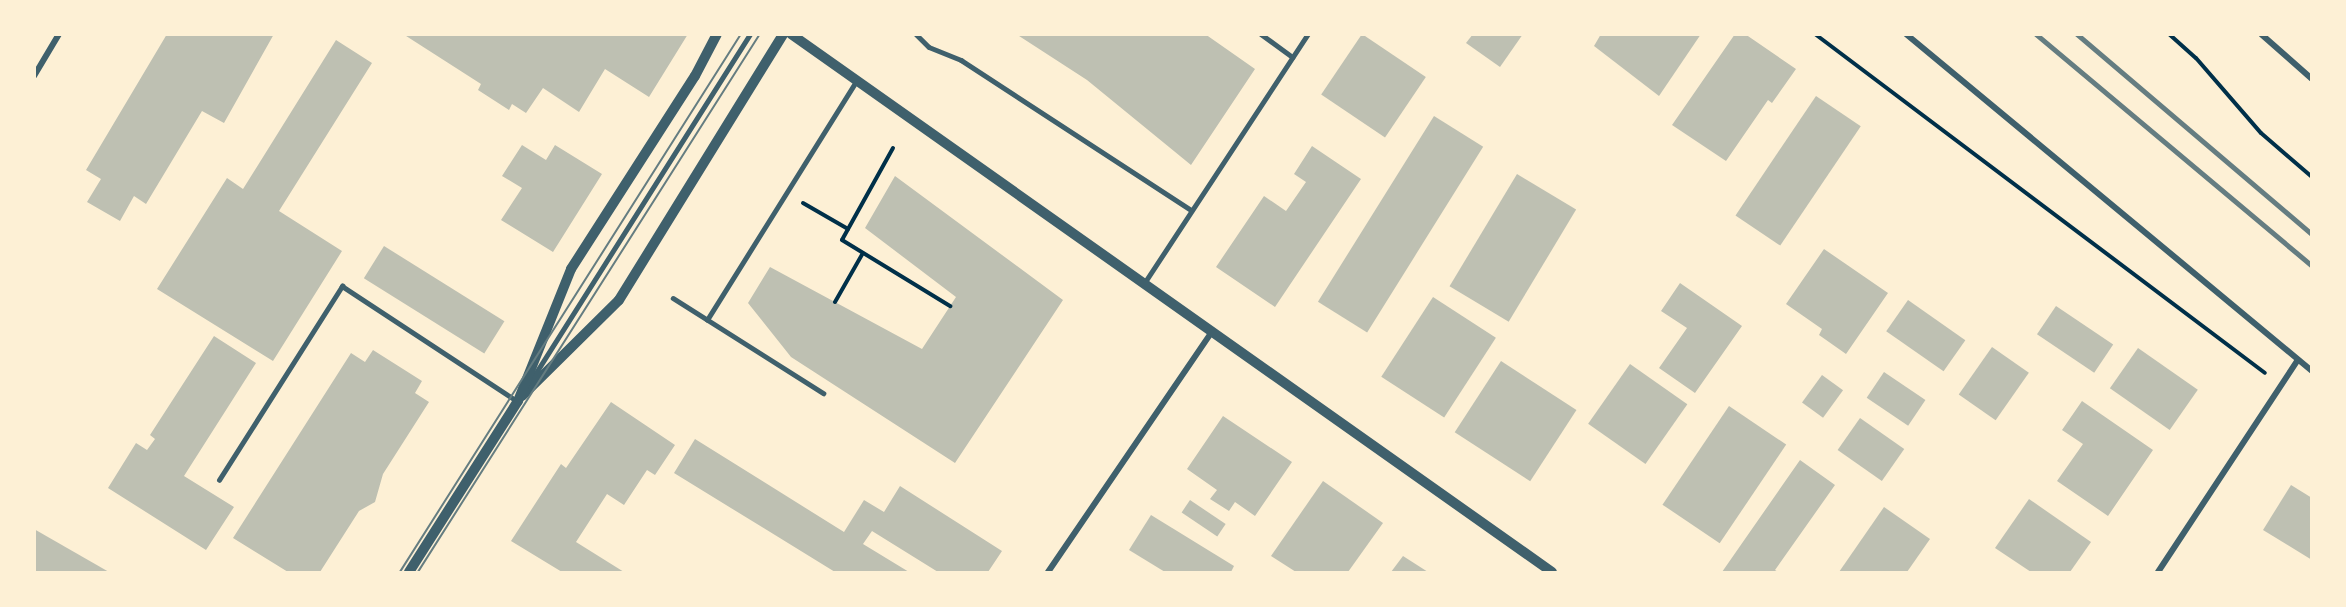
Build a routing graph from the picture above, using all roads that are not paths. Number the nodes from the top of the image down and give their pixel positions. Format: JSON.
{"nodes":[{"id":1,"x":59,"y":34,"type":"edge"},
{"id":2,"x":717,"y":34,"type":"edge"},
{"id":3,"x":750,"y":34,"type":"edge"},
{"id":4,"x":783,"y":34,"type":"edge"},
{"id":5,"x":791,"y":34,"type":"edge"},
{"id":6,"x":916,"y":34,"type":"edge"},
{"id":7,"x":1261,"y":34,"type":"edge"},
{"id":8,"x":1308,"y":34,"type":"edge"},
{"id":9,"x":1906,"y":34,"type":"edge"},
{"id":10,"x":2261,"y":34,"type":"edge"},
{"id":11,"x":1293,"y":57,"type":"junction"},
{"id":12,"x":34,"y":76,"type":"edge"},
{"id":13,"x":2312,"y":78,"type":"edge"},
{"id":14,"x":856,"y":82,"type":"junction"},
{"id":15,"x":1191,"y":210,"type":"junction"},
{"id":16,"x":1144,"y":285,"type":"junction"},
{"id":17,"x":673,"y":298,"type":"dead end"},
{"id":18,"x":707,"y":320,"type":"junction"},
{"id":19,"x":1212,"y":332,"type":"junction"},
{"id":20,"x":2298,"y":360,"type":"junction"},
{"id":21,"x":2312,"y":371,"type":"edge"},
{"id":22,"x":823,"y":393,"type":"dead end"},
{"id":23,"x":518,"y":401,"type":"junction"},
{"id":24,"x":219,"y":480,"type":"dead end"},
{"id":25,"x":409,"y":573,"type":"edge"},
{"id":26,"x":1048,"y":573,"type":"edge"},
{"id":27,"x":1552,"y":573,"type":"edge"},
{"id":28,"x":2158,"y":573,"type":"edge"}],
"edges":[{"from":1,"to":12,"type":"street"},
{"from":2,"to":23,"type":"street"},
{"from":3,"to":23,"type":"lane"},
{"from":4,"to":23,"type":"street"},
{"from":5,"to":14,"type":"street"},
{"from":6,"to":15,"type":"lane"},
{"from":7,"to":11,"type":"lane"},
{"from":8,"to":11,"type":"lane"},
{"from":9,"to":20,"type":"street"},
{"from":10,"to":13,"type":"street"},
{"from":11,"to":15,"type":"lane"},
{"from":14,"to":16,"type":"street"},
{"from":14,"to":18,"type":"lane"},
{"from":15,"to":16,"type":"lane"},
{"from":16,"to":19,"type":"street"},
{"from":17,"to":18,"type":"lane"},
{"from":18,"to":22,"type":"lane"},
{"from":19,"to":26,"type":"street"},
{"from":19,"to":27,"type":"street"},
{"from":20,"to":21,"type":"street"},
{"from":20,"to":28,"type":"street"},
{"from":23,"to":24,"type":"lane"},
{"from":23,"to":25,"type":"street"}]}
